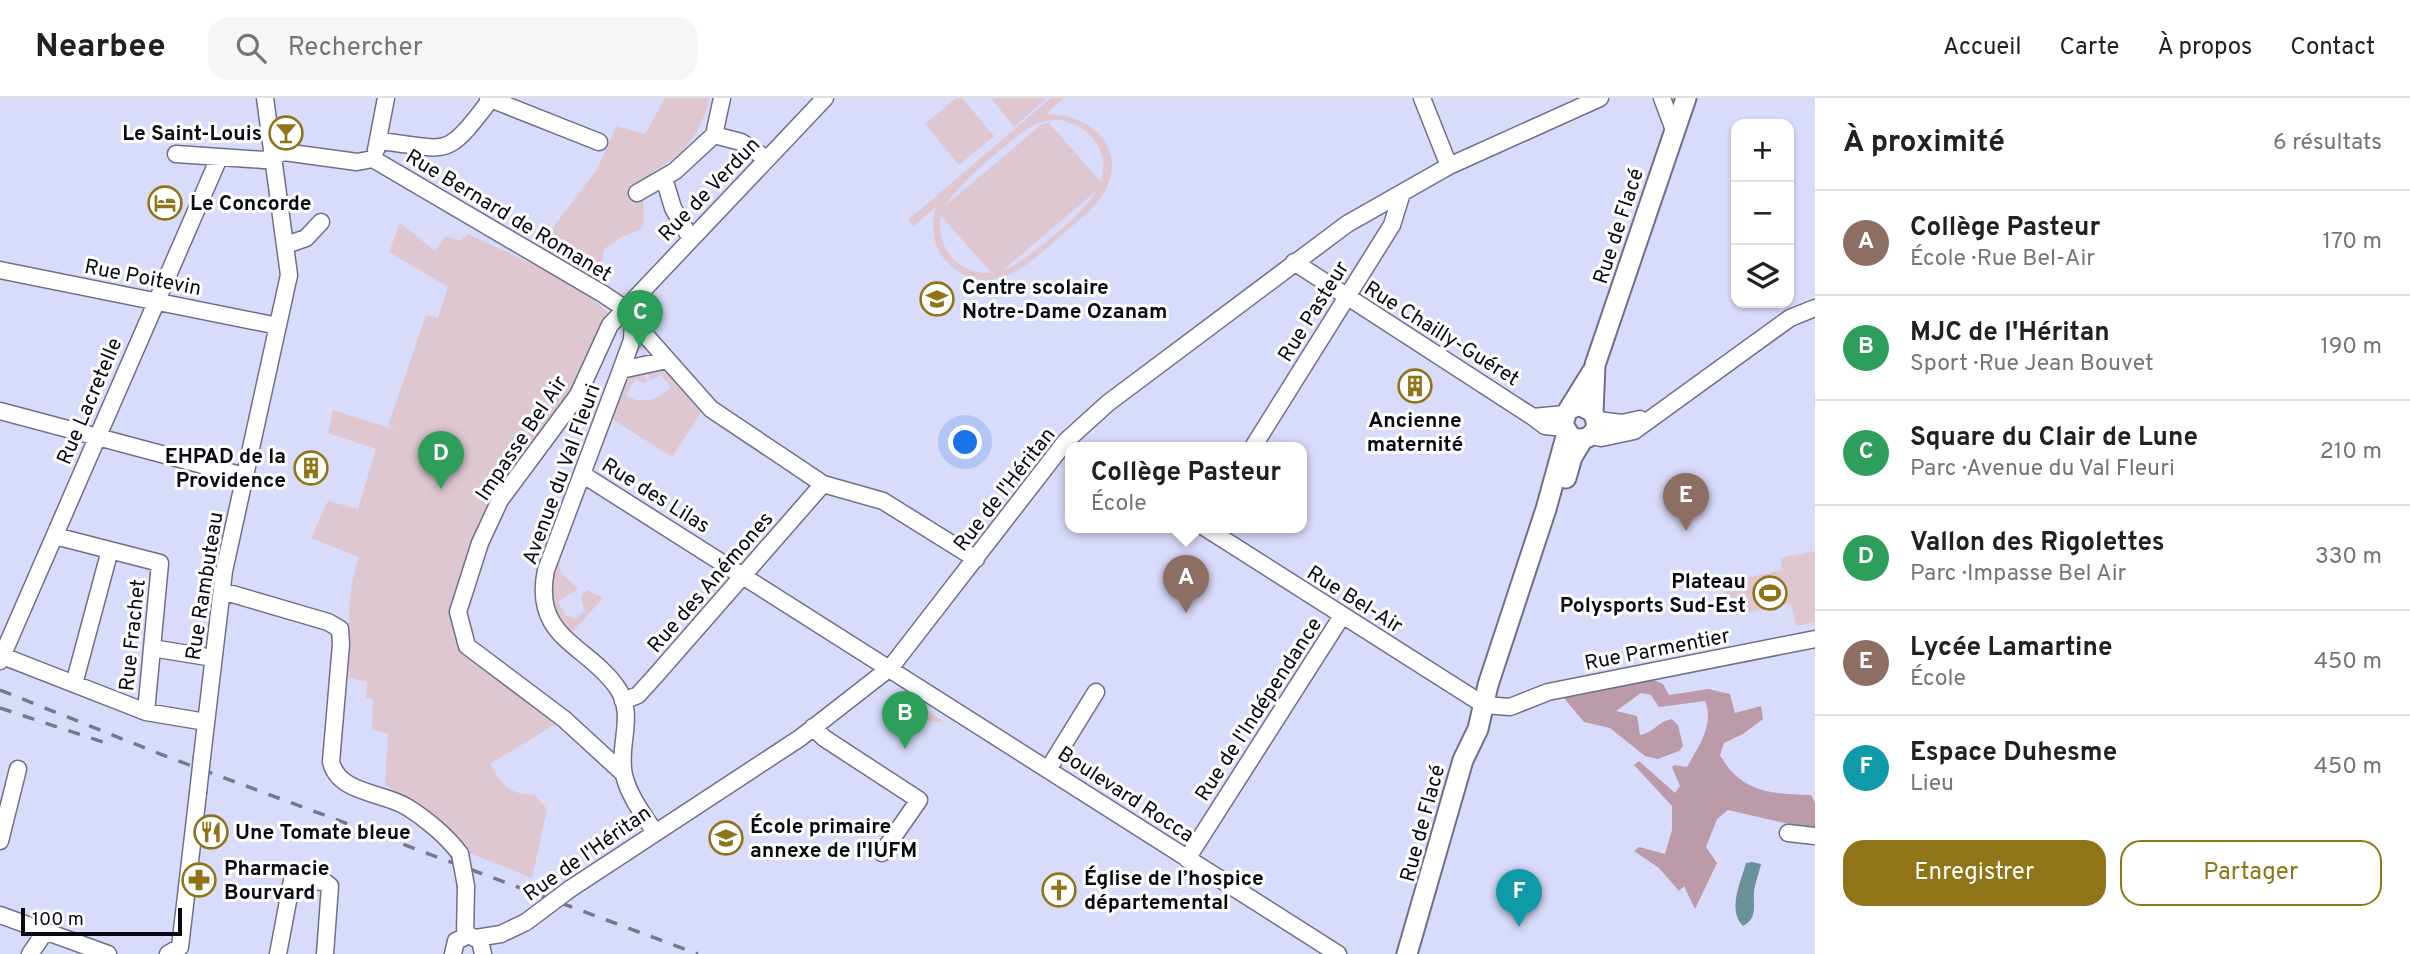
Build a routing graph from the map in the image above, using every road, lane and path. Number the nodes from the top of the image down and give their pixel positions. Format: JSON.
{"nodes":[{"id":1,"x":265,"y":98,"type":"edge"},
{"id":2,"x":386,"y":98,"type":"edge"},
{"id":3,"x":722,"y":98,"type":"edge"},
{"id":4,"x":825,"y":98,"type":"edge"},
{"id":5,"x":1422,"y":98,"type":"edge"},
{"id":6,"x":1600,"y":98,"type":"edge"},
{"id":7,"x":1662,"y":98,"type":"edge"},
{"id":8,"x":1686,"y":98,"type":"edge"},
{"id":9,"x":489,"y":99,"type":"edge"},
{"id":10,"x":1674,"y":130,"type":"junction"},
{"id":11,"x":714,"y":135,"type":"junction"},
{"id":12,"x":377,"y":141,"type":"junction"},
{"id":13,"x":599,"y":142,"type":"dead end"},
{"id":14,"x":176,"y":154,"type":"dead end"},
{"id":15,"x":274,"y":156,"type":"junction"},
{"id":16,"x":219,"y":158,"type":"junction"},
{"id":17,"x":373,"y":159,"type":"junction"},
{"id":18,"x":767,"y":159,"type":"junction"},
{"id":19,"x":1450,"y":166,"type":"junction"},
{"id":20,"x":664,"y":178,"type":"junction"},
{"id":21,"x":637,"y":193,"type":"dead end"},
{"id":22,"x":1402,"y":193,"type":"junction"},
{"id":23,"x":321,"y":222,"type":"dead end"},
{"id":24,"x":691,"y":239,"type":"junction"},
{"id":25,"x":292,"y":243,"type":"dead end"},
{"id":26,"x":1294,"y":262,"type":"junction"},
{"id":27,"x":0,"y":270,"type":"edge"},
{"id":28,"x":1347,"y":298,"type":"junction"},
{"id":29,"x":155,"y":301,"type":"junction"},
{"id":30,"x":1815,"y":308,"type":"edge"},
{"id":31,"x":629,"y":314,"type":"junction"},
{"id":32,"x":278,"y":326,"type":"junction"},
{"id":33,"x":667,"y":359,"type":"junction"},
{"id":34,"x":621,"y":370,"type":"junction"},
{"id":35,"x":0,"y":411,"type":"edge"},
{"id":36,"x":1579,"y":424,"type":"junction"},
{"id":37,"x":96,"y":436,"type":"junction"},
{"id":38,"x":1073,"y":442,"type":"edge"},
{"id":39,"x":1256,"y":442,"type":"edge"},
{"id":40,"x":1065,"y":451,"type":"edge"},
{"id":41,"x":582,"y":474,"type":"junction"},
{"id":42,"x":244,"y":476,"type":"junction"},
{"id":43,"x":822,"y":484,"type":"junction"},
{"id":44,"x":1213,"y":533,"type":"edge"},
{"id":45,"x":55,"y":536,"type":"junction"},
{"id":46,"x":110,"y":550,"type":"junction"},
{"id":47,"x":976,"y":559,"type":"junction"},
{"id":48,"x":744,"y":575,"type":"junction"},
{"id":49,"x":222,"y":591,"type":"junction"},
{"id":50,"x":1342,"y":616,"type":"junction"},
{"id":51,"x":1815,"y":631,"type":"edge"},
{"id":52,"x":1815,"y":639,"type":"edge"},
{"id":53,"x":152,"y":648,"type":"junction"},
{"id":54,"x":1,"y":657,"type":"edge"},
{"id":55,"x":213,"y":657,"type":"junction"},
{"id":56,"x":891,"y":667,"type":"junction"},
{"id":57,"x":74,"y":684,"type":"junction"},
{"id":58,"x":1096,"y":692,"type":"dead end"},
{"id":59,"x":1548,"y":692,"type":"junction"},
{"id":60,"x":623,"y":701,"type":"junction"},
{"id":61,"x":1484,"y":705,"type":"junction"},
{"id":62,"x":146,"y":712,"type":"junction"},
{"id":63,"x":206,"y":722,"type":"junction"},
{"id":64,"x":813,"y":727,"type":"junction"},
{"id":65,"x":1049,"y":768,"type":"junction"},
{"id":66,"x":18,"y":769,"type":"dead end"},
{"id":67,"x":623,"y":773,"type":"junction"},
{"id":68,"x":654,"y":831,"type":"junction"},
{"id":69,"x":1788,"y":833,"type":"dead end"},
{"id":70,"x":1815,"y":836,"type":"edge"},
{"id":71,"x":0,"y":841,"type":"edge"},
{"id":72,"x":882,"y":853,"type":"dead end"},
{"id":73,"x":1187,"y":859,"type":"junction"},
{"id":74,"x":0,"y":915,"type":"edge"},
{"id":75,"x":519,"y":925,"type":"junction"},
{"id":76,"x":45,"y":932,"type":"junction"},
{"id":77,"x":470,"y":937,"type":"junction"},
{"id":78,"x":98,"y":952,"type":"edge"},
{"id":79,"x":30,"y":954,"type":"edge"},
{"id":80,"x":168,"y":954,"type":"edge"},
{"id":81,"x":278,"y":954,"type":"edge"},
{"id":82,"x":325,"y":954,"type":"edge"},
{"id":83,"x":453,"y":954,"type":"edge"},
{"id":84,"x":483,"y":954,"type":"edge"},
{"id":85,"x":1338,"y":954,"type":"edge"},
{"id":86,"x":1407,"y":954,"type":"edge"}],
"edges":[{"from":1,"to":15,"type":"street","name":"Rue Rambuteau"},
{"from":2,"to":12,"type":"street"},
{"from":3,"to":11,"type":"street"},
{"from":4,"to":18,"type":"street","name":"Rue de Verdun"},
{"from":5,"to":19,"type":"street"},
{"from":6,"to":19,"type":"street","name":"Rue de l'Héritan"},
{"from":7,"to":10,"type":"street"},
{"from":8,"to":10,"type":"main road","name":"Rue de Flacé"},
{"from":9,"to":12,"type":"street"},
{"from":9,"to":13,"type":"street"},
{"from":10,"to":36,"type":"main road","name":"Rue de Flacé"},
{"from":11,"to":18,"type":"street"},
{"from":11,"to":20,"type":"street"},
{"from":12,"to":17,"type":"street"},
{"from":14,"to":16,"type":"street"},
{"from":15,"to":16,"type":"street"},
{"from":15,"to":17,"type":"street"},
{"from":15,"to":32,"type":"street","name":"Rue Rambuteau"},
{"from":16,"to":29,"type":"street","name":"Rue Lacretelle"},
{"from":17,"to":31,"type":"street","name":"Rue Bernard de Romanet"},
{"from":18,"to":24,"type":"street","name":"Rue de Verdun"},
{"from":19,"to":22,"type":"street","name":"Rue de l'Héritan"},
{"from":20,"to":21,"type":"street"},
{"from":20,"to":24,"type":"street"},
{"from":22,"to":26,"type":"street","name":"Rue de l'Héritan"},
{"from":22,"to":28,"type":"street","name":"Rue Pasteur"},
{"from":23,"to":25,"type":"street"},
{"from":24,"to":31,"type":"street","name":"Rue de Verdun"},
{"from":26,"to":28,"type":"street","name":"Rue Chailly-Guéret"},
{"from":26,"to":38,"type":"street","name":"Rue de l'Héritan"},
{"from":27,"to":29,"type":"street","name":"Rue Poitevin"},
{"from":28,"to":36,"type":"street","name":"Rue Chailly-Guéret"},
{"from":28,"to":39,"type":"street","name":"Rue Pasteur"},
{"from":29,"to":32,"type":"street","name":"Rue Poitevin"},
{"from":29,"to":37,"type":"street","name":"Rue Lacretelle"},
{"from":30,"to":36,"type":"street","name":"Rue Chailly-Guéret"},
{"from":31,"to":33,"type":"street","name":"Rue Bernard de Romanet"},
{"from":31,"to":34,"type":"street","name":"Avenue du Val Fleuri"},
{"from":31,"to":67,"type":"street","name":"Impasse Bel Air"},
{"from":32,"to":42,"type":"street","name":"Rue Rambuteau"},
{"from":33,"to":34,"type":"street"},
{"from":33,"to":43,"type":"street","name":"Rue Bernard de Romanet"},
{"from":34,"to":41,"type":"street","name":"Avenue du Val Fleuri"},
{"from":35,"to":37,"type":"street"},
{"from":36,"to":61,"type":"main road","name":"Rue de Flacé"},
{"from":37,"to":42,"type":"street"},
{"from":37,"to":45,"type":"street","name":"Rue Lacretelle"},
{"from":40,"to":47,"type":"street","name":"Rue de l'Héritan"},
{"from":41,"to":48,"type":"street","name":"Rue des Lilas"},
{"from":41,"to":60,"type":"street","name":"Avenue du Val Fleuri"},
{"from":42,"to":49,"type":"street","name":"Rue Rambuteau"},
{"from":43,"to":47,"type":"street","name":"Rue Bernard de Romanet"},
{"from":43,"to":48,"type":"street","name":"Rue des Anémones"},
{"from":44,"to":50,"type":"street","name":"Rue Bel-Air"},
{"from":45,"to":46,"type":"street"},
{"from":45,"to":54,"type":"street","name":"Rue Lacretelle"},
{"from":46,"to":53,"type":"street","name":"Rue Frachet"},
{"from":46,"to":57,"type":"street"},
{"from":47,"to":56,"type":"street","name":"Rue de l'Héritan"},
{"from":48,"to":56,"type":"street","name":"Rue des Lilas"},
{"from":48,"to":60,"type":"street","name":"Rue des Anémones"},
{"from":49,"to":55,"type":"street","name":"Rue Rambuteau"},
{"from":49,"to":77,"type":"street","bridge":true},
{"from":50,"to":61,"type":"street","name":"Rue Bel-Air"},
{"from":50,"to":73,"type":"street","name":"Rue de l'Indépendance"},
{"from":51,"to":59,"type":"street","name":"Rue Parmentier"},
{"from":52,"to":59,"type":"street","name":"Rue Parmentier"},
{"from":53,"to":55,"type":"street"},
{"from":53,"to":62,"type":"street","name":"Rue Frachet"},
{"from":54,"to":57,"type":"street"},
{"from":55,"to":63,"type":"street","name":"Rue Rambuteau"},
{"from":56,"to":64,"type":"street","name":"Rue de l'Héritan"},
{"from":56,"to":65,"type":"street","name":"Boulevard Rocca"},
{"from":57,"to":62,"type":"street"},
{"from":58,"to":65,"type":"street"},
{"from":59,"to":61,"type":"street","name":"Rue Parmentier"},
{"from":60,"to":67,"type":"street","name":"Avenue du Val Fleuri"},
{"from":61,"to":86,"type":"main road","name":"Rue de Flacé"},
{"from":62,"to":63,"type":"street"},
{"from":63,"to":80,"type":"street","name":"Rue Rambuteau","bridge":true},
{"from":64,"to":68,"type":"street","name":"Rue de l'Héritan"},
{"from":64,"to":72,"type":"street"},
{"from":65,"to":73,"type":"street","name":"Boulevard Rocca"},
{"from":66,"to":71,"type":"street"},
{"from":67,"to":68,"type":"street"},
{"from":68,"to":75,"type":"street","name":"Rue de l'Héritan","bridge":true},
{"from":69,"to":70,"type":"street"},
{"from":73,"to":85,"type":"street","name":"Boulevard Rocca"},
{"from":74,"to":76,"type":"street"},
{"from":75,"to":77,"type":"street","name":"Rue de l'Héritan"},
{"from":75,"to":84,"type":"street","name":"Rue de l'Héritan"},
{"from":76,"to":78,"type":"street"},
{"from":76,"to":79,"type":"street"},
{"from":77,"to":83,"type":"street"},
{"from":77,"to":84,"type":"street"},
{"from":81,"to":82,"type":"street"}]}
